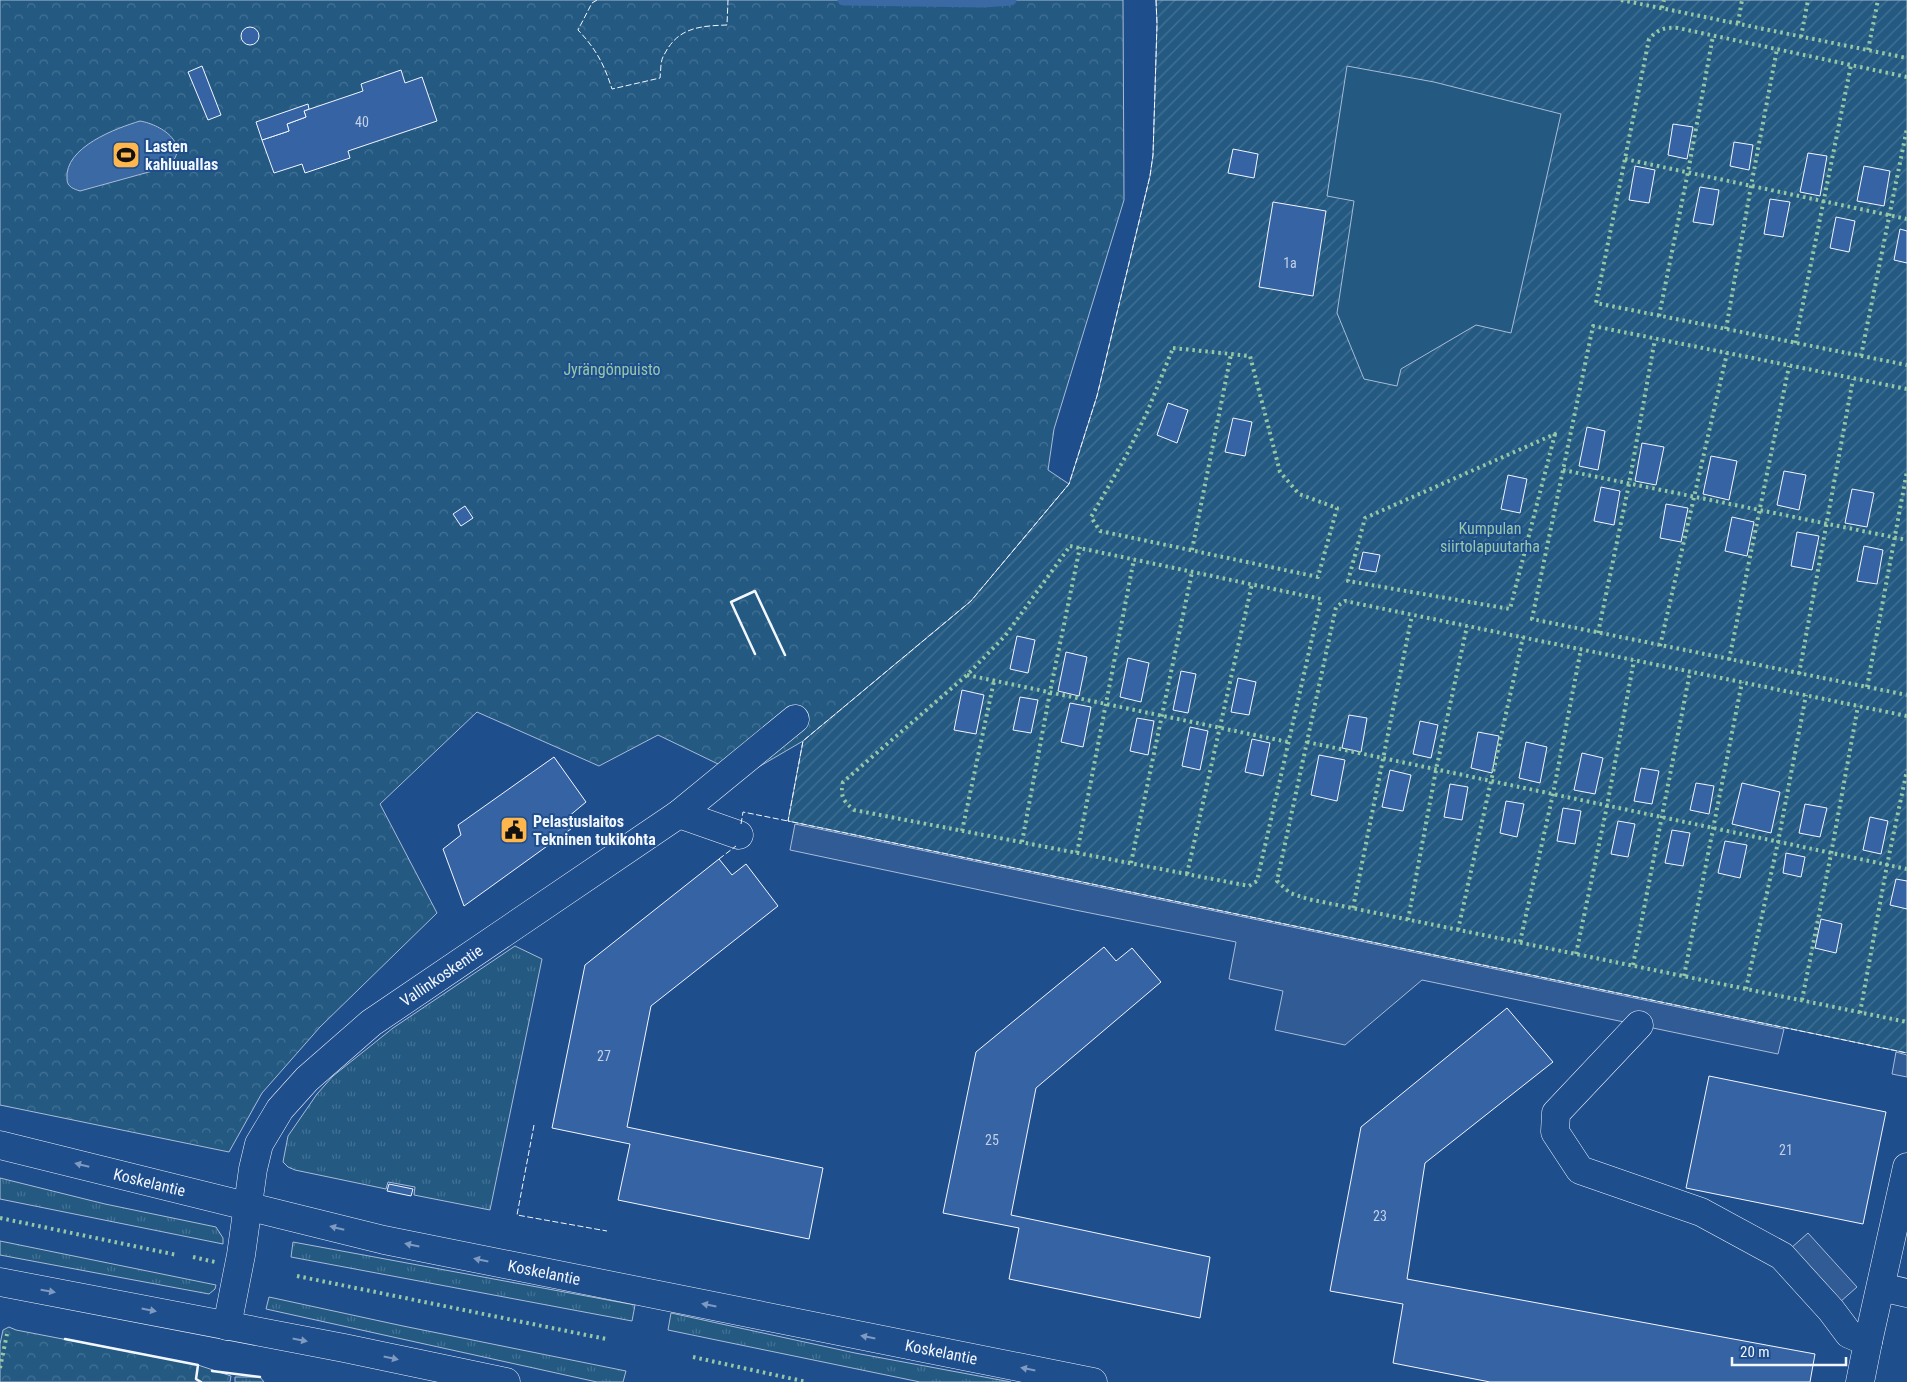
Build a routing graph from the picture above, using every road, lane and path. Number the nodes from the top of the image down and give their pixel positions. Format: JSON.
{"nodes":[{"id":1,"x":795,"y":719,"type":"dead end"},
{"id":2,"x":679,"y":814,"type":"junction"},
{"id":3,"x":738,"y":835,"type":"dead end"},
{"id":4,"x":1639,"y":1025,"type":"dead end"},
{"id":5,"x":0,"y":1145,"type":"edge"},
{"id":6,"x":1907,"y":1167,"type":"edge"},
{"id":7,"x":248,"y":1206,"type":"junction"},
{"id":8,"x":0,"y":1282,"type":"edge"},
{"id":9,"x":1881,"y":1287,"type":"junction"},
{"id":10,"x":1907,"y":1293,"type":"edge"},
{"id":11,"x":227,"y":1326,"type":"junction"},
{"id":12,"x":1868,"y":1342,"type":"junction"},
{"id":13,"x":506,"y":1382,"type":"edge"},
{"id":14,"x":1092,"y":1382,"type":"edge"},
{"id":15,"x":1860,"y":1382,"type":"edge"}],
"edges":[{"from":1,"to":2,"type":"main road","name":"Vallinkoskentie"},
{"from":2,"to":3,"type":"main road"},
{"from":2,"to":7,"type":"main road","name":"Vallinkoskentie"},
{"from":4,"to":12,"type":"main road"},
{"from":7,"to":5,"type":"main road","name":"Koskelantie","one_way":true},
{"from":6,"to":9,"type":"main road"},
{"from":7,"to":11,"type":"main road","name":"Vallinkoskentie"},
{"from":14,"to":7,"type":"main road","name":"Koskelantie","one_way":true},
{"from":8,"to":11,"type":"main road","one_way":true},
{"from":9,"to":10,"type":"main road"},
{"from":9,"to":12,"type":"main road"},
{"from":11,"to":13,"type":"main road","one_way":true},
{"from":12,"to":15,"type":"main road"}]}
